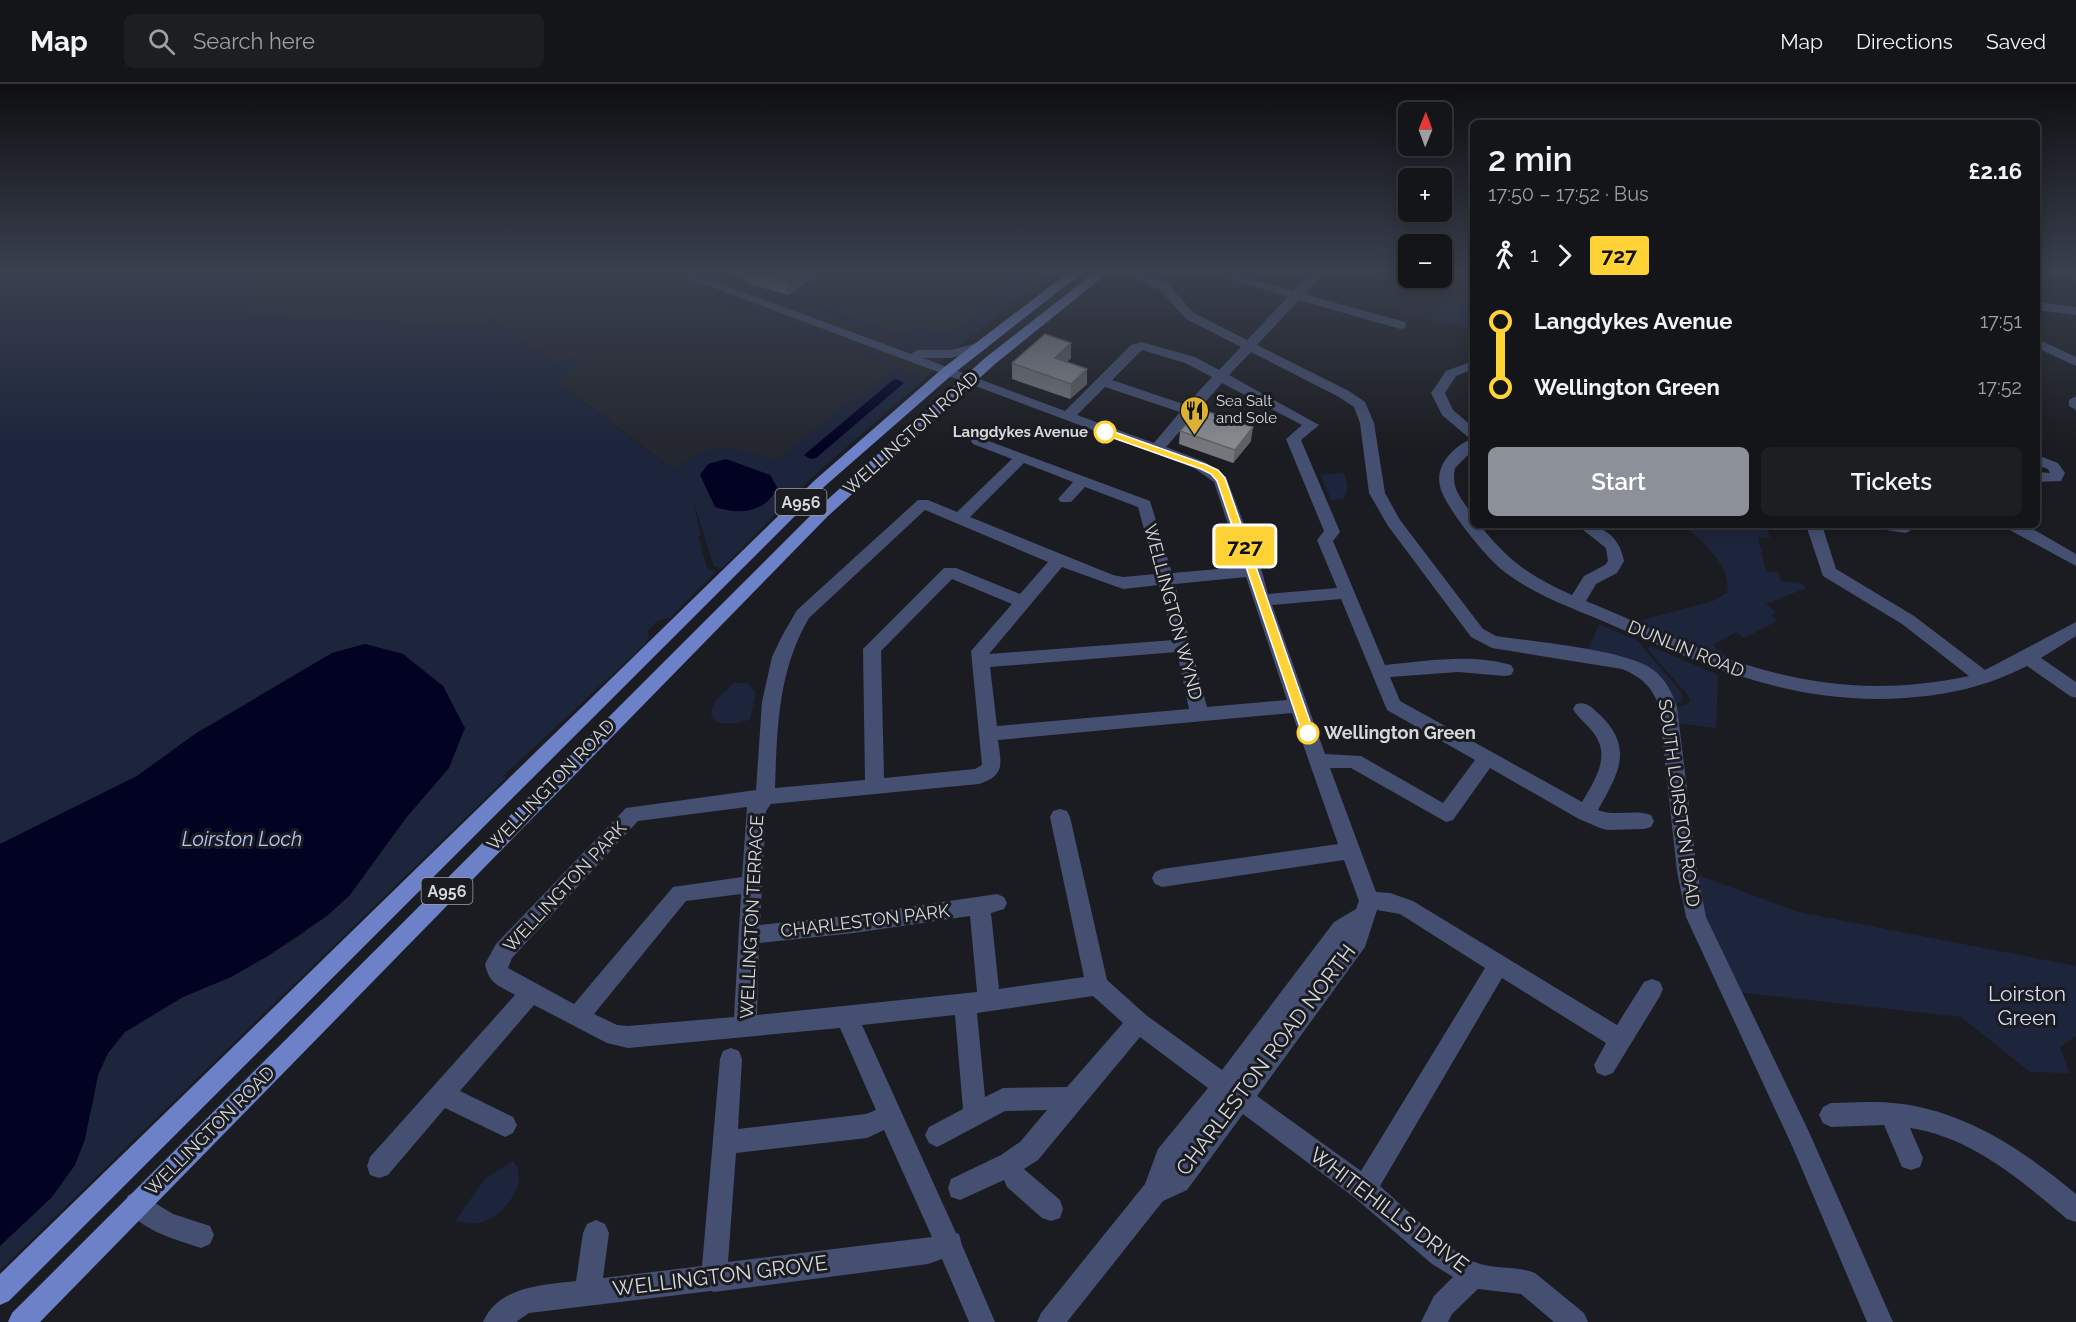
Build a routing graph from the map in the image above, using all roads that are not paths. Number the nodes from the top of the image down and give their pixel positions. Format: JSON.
{"nodes":[{"id":1,"x":836,"y":330,"type":"edge"},
{"id":2,"x":1002,"y":330,"type":"edge"},
{"id":3,"x":1032,"y":330,"type":"edge"},
{"id":4,"x":1218,"y":330,"type":"edge"},
{"id":5,"x":1265,"y":330,"type":"edge"},
{"id":6,"x":2040,"y":344,"type":"edge"},
{"id":7,"x":981,"y":346,"type":"junction"},
{"id":8,"x":1250,"y":346,"type":"junction"},
{"id":9,"x":903,"y":354,"type":"junction"},
{"id":10,"x":2076,"y":362,"type":"edge"},
{"id":11,"x":1470,"y":366,"type":"edge"},
{"id":12,"x":948,"y":371,"type":"junction"},
{"id":13,"x":1223,"y":376,"type":"junction"},
{"id":14,"x":970,"y":380,"type":"junction"},
{"id":15,"x":1102,"y":381,"type":"junction"},
{"id":16,"x":2076,"y":400,"type":"edge"},
{"id":17,"x":2076,"y":406,"type":"edge"},
{"id":18,"x":1190,"y":410,"type":"junction"},
{"id":19,"x":1067,"y":417,"type":"junction"},
{"id":20,"x":1470,"y":431,"type":"edge"},
{"id":21,"x":978,"y":441,"type":"dead end"},
{"id":22,"x":1470,"y":445,"type":"edge"},
{"id":23,"x":1156,"y":450,"type":"junction"},
{"id":24,"x":1022,"y":458,"type":"junction"},
{"id":25,"x":2040,"y":461,"type":"edge"},
{"id":26,"x":2040,"y":477,"type":"edge"},
{"id":27,"x":1083,"y":480,"type":"junction"},
{"id":28,"x":1066,"y":499,"type":"dead end"},
{"id":29,"x":959,"y":519,"type":"junction"},
{"id":30,"x":1470,"y":522,"type":"edge"},
{"id":31,"x":1475,"y":528,"type":"edge"},
{"id":32,"x":1589,"y":528,"type":"edge"},
{"id":33,"x":1815,"y":528,"type":"edge"},
{"id":34,"x":2019,"y":528,"type":"edge"},
{"id":35,"x":1059,"y":560,"type":"junction"},
{"id":36,"x":2076,"y":561,"type":"edge"},
{"id":37,"x":1254,"y":571,"type":"junction"},
{"id":38,"x":1164,"y":580,"type":"junction"},
{"id":39,"x":1347,"y":594,"type":"junction"},
{"id":40,"x":1263,"y":600,"type":"junction"},
{"id":41,"x":1023,"y":602,"type":"junction"},
{"id":42,"x":1576,"y":603,"type":"junction"},
{"id":43,"x":2076,"y":628,"type":"edge"},
{"id":44,"x":1184,"y":645,"type":"junction"},
{"id":45,"x":2027,"y":657,"type":"junction"},
{"id":46,"x":980,"y":661,"type":"junction"},
{"id":47,"x":1506,"y":670,"type":"dead end"},
{"id":48,"x":1379,"y":672,"type":"junction"},
{"id":49,"x":1983,"y":678,"type":"junction"},
{"id":50,"x":2076,"y":691,"type":"edge"},
{"id":51,"x":1298,"y":706,"type":"junction"},
{"id":52,"x":1582,"y":709,"type":"dead end"},
{"id":53,"x":1200,"y":716,"type":"junction"},
{"id":54,"x":988,"y":734,"type":"junction"},
{"id":55,"x":1487,"y":757,"type":"junction"},
{"id":56,"x":1319,"y":761,"type":"junction"},
{"id":57,"x":874,"y":788,"type":"junction"},
{"id":58,"x":765,"y":798,"type":"junction"},
{"id":59,"x":1586,"y":813,"type":"junction"},
{"id":60,"x":1060,"y":817,"type":"dead end"},
{"id":61,"x":1644,"y":820,"type":"dead end"},
{"id":62,"x":1350,"y":851,"type":"junction"},
{"id":63,"x":1162,"y":878,"type":"dead end"},
{"id":64,"x":753,"y":884,"type":"junction"},
{"id":65,"x":1366,"y":909,"type":"junction"},
{"id":66,"x":750,"y":935,"type":"junction"},
{"id":67,"x":1498,"y":966,"type":"junction"},
{"id":68,"x":1097,"y":984,"type":"junction"},
{"id":69,"x":1652,"y":990,"type":"dead end"},
{"id":70,"x":531,"y":993,"type":"junction"},
{"id":71,"x":989,"y":1000,"type":"junction"},
{"id":72,"x":965,"y":1004,"type":"junction"},
{"id":73,"x":577,"y":1017,"type":"junction"},
{"id":74,"x":847,"y":1017,"type":"junction"},
{"id":75,"x":1138,"y":1022,"type":"junction"},
{"id":76,"x":746,"y":1027,"type":"junction"},
{"id":77,"x":1621,"y":1040,"type":"junction"},
{"id":78,"x":731,"y":1059,"type":"dead end"},
{"id":79,"x":1605,"y":1065,"type":"dead end"},
{"id":80,"x":1232,"y":1093,"type":"junction"},
{"id":81,"x":441,"y":1094,"type":"junction"},
{"id":82,"x":1072,"y":1098,"type":"junction"},
{"id":83,"x":1891,"y":1114,"type":"junction"},
{"id":84,"x":975,"y":1115,"type":"junction"},
{"id":85,"x":1831,"y":1115,"type":"dead end"},
{"id":86,"x":889,"y":1116,"type":"junction"},
{"id":87,"x":505,"y":1125,"type":"dead end"},
{"id":88,"x":937,"y":1134,"type":"dead end"},
{"id":89,"x":725,"y":1142,"type":"junction"},
{"id":90,"x":1911,"y":1158,"type":"dead end"},
{"id":91,"x":1010,"y":1164,"type":"junction"},
{"id":92,"x":379,"y":1166,"type":"dead end"},
{"id":93,"x":960,"y":1188,"type":"dead end"},
{"id":94,"x":1364,"y":1189,"type":"junction"},
{"id":95,"x":137,"y":1204,"type":"junction"},
{"id":96,"x":1052,"y":1209,"type":"dead end"},
{"id":97,"x":2076,"y":1210,"type":"edge"},
{"id":98,"x":596,"y":1233,"type":"dead end"},
{"id":99,"x":201,"y":1235,"type":"dead end"},
{"id":100,"x":950,"y":1244,"type":"junction"},
{"id":101,"x":1473,"y":1275,"type":"junction"},
{"id":102,"x":714,"y":1279,"type":"junction"},
{"id":103,"x":0,"y":1292,"type":"edge"},
{"id":104,"x":588,"y":1292,"type":"junction"},
{"id":105,"x":21,"y":1322,"type":"edge"},
{"id":106,"x":496,"y":1322,"type":"edge"},
{"id":107,"x":982,"y":1322,"type":"edge"},
{"id":108,"x":1050,"y":1322,"type":"edge"},
{"id":109,"x":1434,"y":1322,"type":"edge"},
{"id":110,"x":1575,"y":1322,"type":"edge"},
{"id":111,"x":1880,"y":1322,"type":"edge"}],
"edges":[{"from":1,"to":9,"type":"street"},
{"from":2,"to":7,"type":"main road","name":"WELLINGTON ROAD","number":"A956"},
{"from":3,"to":14,"type":"main road","name":"WELLINGTON ROAD","number":"A956"},
{"from":4,"to":8,"type":"street","name":"SOUTH LOIRSTON ROAD"},
{"from":5,"to":8,"type":"street"},
{"from":6,"to":10,"type":"street"},
{"from":7,"to":9,"type":"street"},
{"from":7,"to":12,"type":"main road","name":"WELLINGTON ROAD","number":"A956"},
{"from":8,"to":13,"type":"street"},
{"from":8,"to":111,"type":"street","name":"SOUTH LOIRSTON ROAD"},
{"from":9,"to":12,"type":"street"},
{"from":11,"to":20,"type":"street"},
{"from":12,"to":14,"type":"street"},
{"from":12,"to":103,"type":"main road","name":"WELLINGTON ROAD","number":"A956"},
{"from":13,"to":15,"type":"street"},
{"from":13,"to":18,"type":"street"},
{"from":13,"to":39,"type":"street"},
{"from":14,"to":19,"type":"street"},
{"from":14,"to":95,"type":"main road","name":"WELLINGTON ROAD","number":"A956"},
{"from":15,"to":18,"type":"street"},
{"from":15,"to":19,"type":"street"},
{"from":16,"to":17,"type":"street"},
{"from":18,"to":23,"type":"street"},
{"from":19,"to":23,"type":"street"},
{"from":21,"to":24,"type":"street"},
{"from":22,"to":30,"type":"street","name":"DUNLIN ROAD"},
{"from":23,"to":37,"type":"street"},
{"from":24,"to":27,"type":"street"},
{"from":24,"to":29,"type":"street"},
{"from":25,"to":26,"type":"street"},
{"from":27,"to":28,"type":"street"},
{"from":27,"to":38,"type":"street","name":"WELLINGTON WYND"},
{"from":29,"to":35,"type":"street","name":"WELLINGTON TERRACE"},
{"from":29,"to":58,"type":"street","name":"WELLINGTON TERRACE"},
{"from":31,"to":42,"type":"street","name":"DUNLIN ROAD"},
{"from":32,"to":42,"type":"street"},
{"from":33,"to":49,"type":"street"},
{"from":34,"to":36,"type":"street"},
{"from":35,"to":38,"type":"street","name":"WELLINGTON TERRACE"},
{"from":35,"to":41,"type":"street"},
{"from":37,"to":38,"type":"street","name":"WELLINGTON TERRACE"},
{"from":37,"to":40,"type":"street"},
{"from":38,"to":44,"type":"street","name":"WELLINGTON WYND"},
{"from":39,"to":40,"type":"street"},
{"from":39,"to":48,"type":"street"},
{"from":40,"to":51,"type":"street"},
{"from":41,"to":46,"type":"street"},
{"from":41,"to":57,"type":"street"},
{"from":42,"to":49,"type":"street","name":"DUNLIN ROAD"},
{"from":43,"to":45,"type":"street","name":"DUNLIN ROAD"},
{"from":44,"to":46,"type":"street"},
{"from":44,"to":53,"type":"street","name":"WELLINGTON WYND"},
{"from":45,"to":49,"type":"street","name":"DUNLIN ROAD"},
{"from":45,"to":50,"type":"street"},
{"from":46,"to":54,"type":"street"},
{"from":47,"to":48,"type":"street"},
{"from":48,"to":55,"type":"street"},
{"from":51,"to":53,"type":"street"},
{"from":51,"to":56,"type":"street"},
{"from":52,"to":59,"type":"street"},
{"from":53,"to":54,"type":"street"},
{"from":54,"to":57,"type":"street"},
{"from":55,"to":56,"type":"street"},
{"from":55,"to":59,"type":"street"},
{"from":56,"to":62,"type":"street"},
{"from":57,"to":58,"type":"street"},
{"from":58,"to":64,"type":"street","name":"WELLINGTON TERRACE"},
{"from":58,"to":70,"type":"street","name":"WELLINGTON PARK"},
{"from":59,"to":61,"type":"street"},
{"from":60,"to":68,"type":"street"},
{"from":62,"to":63,"type":"street"},
{"from":62,"to":65,"type":"street"},
{"from":64,"to":66,"type":"street","name":"WELLINGTON TERRACE"},
{"from":64,"to":73,"type":"street"},
{"from":65,"to":67,"type":"street"},
{"from":65,"to":80,"type":"street","name":"CHARLESTON ROAD NORTH"},
{"from":66,"to":71,"type":"street","name":"CHARLESTON PARK"},
{"from":66,"to":76,"type":"street","name":"WELLINGTON TERRACE"},
{"from":67,"to":77,"type":"street"},
{"from":67,"to":94,"type":"street"},
{"from":68,"to":71,"type":"street"},
{"from":68,"to":75,"type":"street"},
{"from":69,"to":77,"type":"street"},
{"from":70,"to":73,"type":"street","name":"WELLINGTON PARK"},
{"from":70,"to":81,"type":"street"},
{"from":71,"to":72,"type":"street"},
{"from":72,"to":74,"type":"street","name":"WELLINGTON TERRACE"},
{"from":72,"to":84,"type":"street"},
{"from":73,"to":76,"type":"street","name":"WELLINGTON PARK"},
{"from":74,"to":76,"type":"street","name":"WELLINGTON TERRACE"},
{"from":74,"to":86,"type":"street"},
{"from":75,"to":80,"type":"street"},
{"from":75,"to":82,"type":"street"},
{"from":77,"to":79,"type":"street"},
{"from":78,"to":89,"type":"street"},
{"from":80,"to":94,"type":"street","name":"WHITEHILLS DRIVE"},
{"from":80,"to":108,"type":"street","name":"CHARLESTON ROAD NORTH"},
{"from":81,"to":87,"type":"street"},
{"from":81,"to":92,"type":"street"},
{"from":82,"to":84,"type":"street"},
{"from":82,"to":91,"type":"street"},
{"from":83,"to":85,"type":"street"},
{"from":83,"to":90,"type":"street"},
{"from":83,"to":97,"type":"street"},
{"from":84,"to":88,"type":"street"},
{"from":86,"to":89,"type":"street"},
{"from":86,"to":100,"type":"street"},
{"from":89,"to":102,"type":"street"},
{"from":91,"to":93,"type":"street"},
{"from":91,"to":96,"type":"street"},
{"from":94,"to":101,"type":"street","name":"WHITEHILLS DRIVE"},
{"from":95,"to":99,"type":"street"},
{"from":95,"to":105,"type":"main road","name":"WELLINGTON ROAD","number":"A956"},
{"from":98,"to":104,"type":"street"},
{"from":100,"to":102,"type":"street","name":"WELLINGTON GROVE"},
{"from":100,"to":107,"type":"street"},
{"from":101,"to":109,"type":"street"},
{"from":101,"to":110,"type":"street","name":"WHITEHILLS DRIVE"},
{"from":102,"to":104,"type":"street","name":"WELLINGTON GROVE"},
{"from":104,"to":106,"type":"street","name":"WELLINGTON GROVE"}]}
